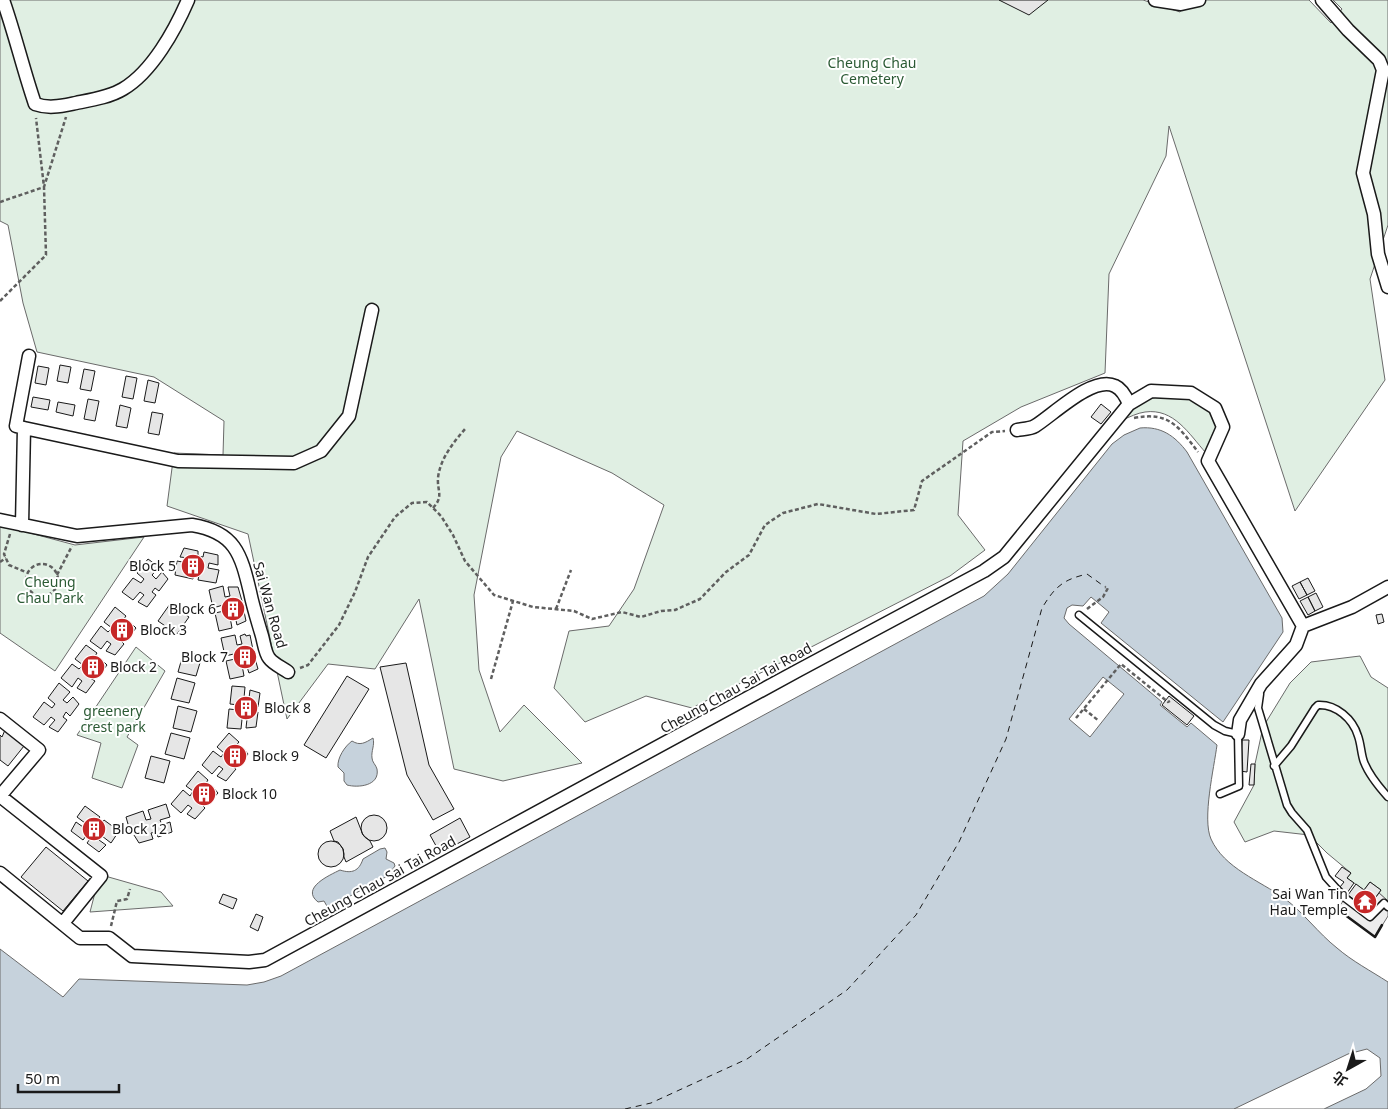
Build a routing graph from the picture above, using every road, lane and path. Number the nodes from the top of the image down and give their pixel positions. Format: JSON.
{"nodes":[{"id":1,"x":3,"y":0,"type":"edge"},
{"id":2,"x":188,"y":0,"type":"edge"},
{"id":3,"x":1155,"y":0,"type":"edge"},
{"id":4,"x":1199,"y":0,"type":"edge"},
{"id":5,"x":1322,"y":0,"type":"edge"},
{"id":6,"x":35,"y":104,"type":"junction"},
{"id":7,"x":70,"y":104,"type":"junction"},
{"id":8,"x":44,"y":187,"type":"junction"},
{"id":9,"x":0,"y":202,"type":"edge"},
{"id":10,"x":1388,"y":288,"type":"edge"},
{"id":11,"x":0,"y":301,"type":"edge"},
{"id":12,"x":372,"y":310,"type":"dead end"},
{"id":13,"x":30,"y":356,"type":"dead end"},
{"id":14,"x":1129,"y":404,"type":"junction"},
{"id":15,"x":1111,"y":426,"type":"junction"},
{"id":16,"x":24,"y":428,"type":"junction"},
{"id":17,"x":465,"y":429,"type":"dead end"},
{"id":18,"x":1016,"y":430,"type":"joint"},
{"id":19,"x":1208,"y":461,"type":"junction"},
{"id":20,"x":433,"y":508,"type":"junction"},
{"id":21,"x":0,"y":520,"type":"edge"},
{"id":22,"x":18,"y":524,"type":"junction"},
{"id":23,"x":77,"y":536,"type":"junction"},
{"id":24,"x":6,"y":558,"type":"junction"},
{"id":25,"x":0,"y":562,"type":"edge"},
{"id":26,"x":571,"y":570,"type":"dead end"},
{"id":27,"x":28,"y":573,"type":"junction"},
{"id":28,"x":57,"y":575,"type":"junction"},
{"id":29,"x":1105,"y":587,"type":"dead end"},
{"id":30,"x":1388,"y":587,"type":"edge"},
{"id":31,"x":513,"y":601,"type":"junction"},
{"id":32,"x":556,"y":609,"type":"junction"},
{"id":33,"x":1079,"y":615,"type":"joint"},
{"id":34,"x":1303,"y":626,"type":"junction"},
{"id":35,"x":1121,"y":664,"type":"dead end"},
{"id":36,"x":288,"y":672,"type":"joint"},
{"id":37,"x":491,"y":679,"type":"dead end"},
{"id":38,"x":1261,"y":684,"type":"junction"},
{"id":39,"x":1084,"y":709,"type":"junction"},
{"id":40,"x":0,"y":718,"type":"edge"},
{"id":41,"x":1076,"y":718,"type":"dead end"},
{"id":42,"x":1099,"y":721,"type":"dead end"},
{"id":43,"x":1238,"y":734,"type":"junction"},
{"id":44,"x":1274,"y":766,"type":"junction"},
{"id":45,"x":1220,"y":794,"type":"dead end"},
{"id":46,"x":0,"y":796,"type":"edge"},
{"id":47,"x":1388,"y":797,"type":"edge"},
{"id":48,"x":0,"y":873,"type":"edge"},
{"id":49,"x":130,"y":890,"type":"dead end"},
{"id":50,"x":1388,"y":907,"type":"edge"},
{"id":51,"x":63,"y":923,"type":"junction"},
{"id":52,"x":109,"y":938,"type":"junction"}],
"edges":[{"from":1,"to":6,"type":"street"},
{"from":2,"to":7,"type":"street"},
{"from":3,"to":4,"type":"street"},
{"from":5,"to":10,"type":"street"},
{"from":6,"to":7,"type":"street"},
{"from":6,"to":8,"type":"path"},
{"from":7,"to":8,"type":"path"},
{"from":8,"to":9,"type":"path"},
{"from":8,"to":11,"type":"path"},
{"from":12,"to":16,"type":"street"},
{"from":13,"to":16,"type":"street"},
{"from":14,"to":15,"type":"street","name":"Cheung Chau Sai Tai Road"},
{"from":14,"to":18,"type":"street"},
{"from":14,"to":19,"type":"street","name":"Cheung Chau Sai Tai Road"},
{"from":15,"to":19,"type":"path"},
{"from":15,"to":52,"type":"street","name":"Cheung Chau Sai Tai Road"},
{"from":16,"to":22,"type":"street"},
{"from":17,"to":20,"type":"path"},
{"from":18,"to":32,"type":"path"},
{"from":19,"to":34,"type":"street"},
{"from":20,"to":31,"type":"path"},
{"from":20,"to":36,"type":"path"},
{"from":21,"to":22,"type":"street","name":"Sai Wan Road"},
{"from":22,"to":23,"type":"street","name":"Sai Wan Road"},
{"from":22,"to":24,"type":"path"},
{"from":23,"to":28,"type":"path"},
{"from":23,"to":36,"type":"street","name":"Sai Wan Road"},
{"from":24,"to":25,"type":"path"},
{"from":24,"to":27,"type":"path"},
{"from":26,"to":32,"type":"path"},
{"from":27,"to":28,"type":"path"},
{"from":27,"to":28,"type":"path"},
{"from":29,"to":33,"type":"path"},
{"from":30,"to":34,"type":"street"},
{"from":31,"to":32,"type":"path"},
{"from":31,"to":37,"type":"path"},
{"from":33,"to":43,"type":"lane"},
{"from":34,"to":38,"type":"street"},
{"from":35,"to":39,"type":"path"},
{"from":38,"to":43,"type":"street"},
{"from":38,"to":44,"type":"lane"},
{"from":39,"to":41,"type":"path"},
{"from":39,"to":42,"type":"path"},
{"from":40,"to":46,"type":"street"},
{"from":43,"to":45,"type":"lane"},
{"from":44,"to":47,"type":"lane"},
{"from":44,"to":50,"type":"lane"},
{"from":46,"to":51,"type":"street"},
{"from":48,"to":51,"type":"street"},
{"from":49,"to":52,"type":"path"},
{"from":51,"to":52,"type":"street"}]}
